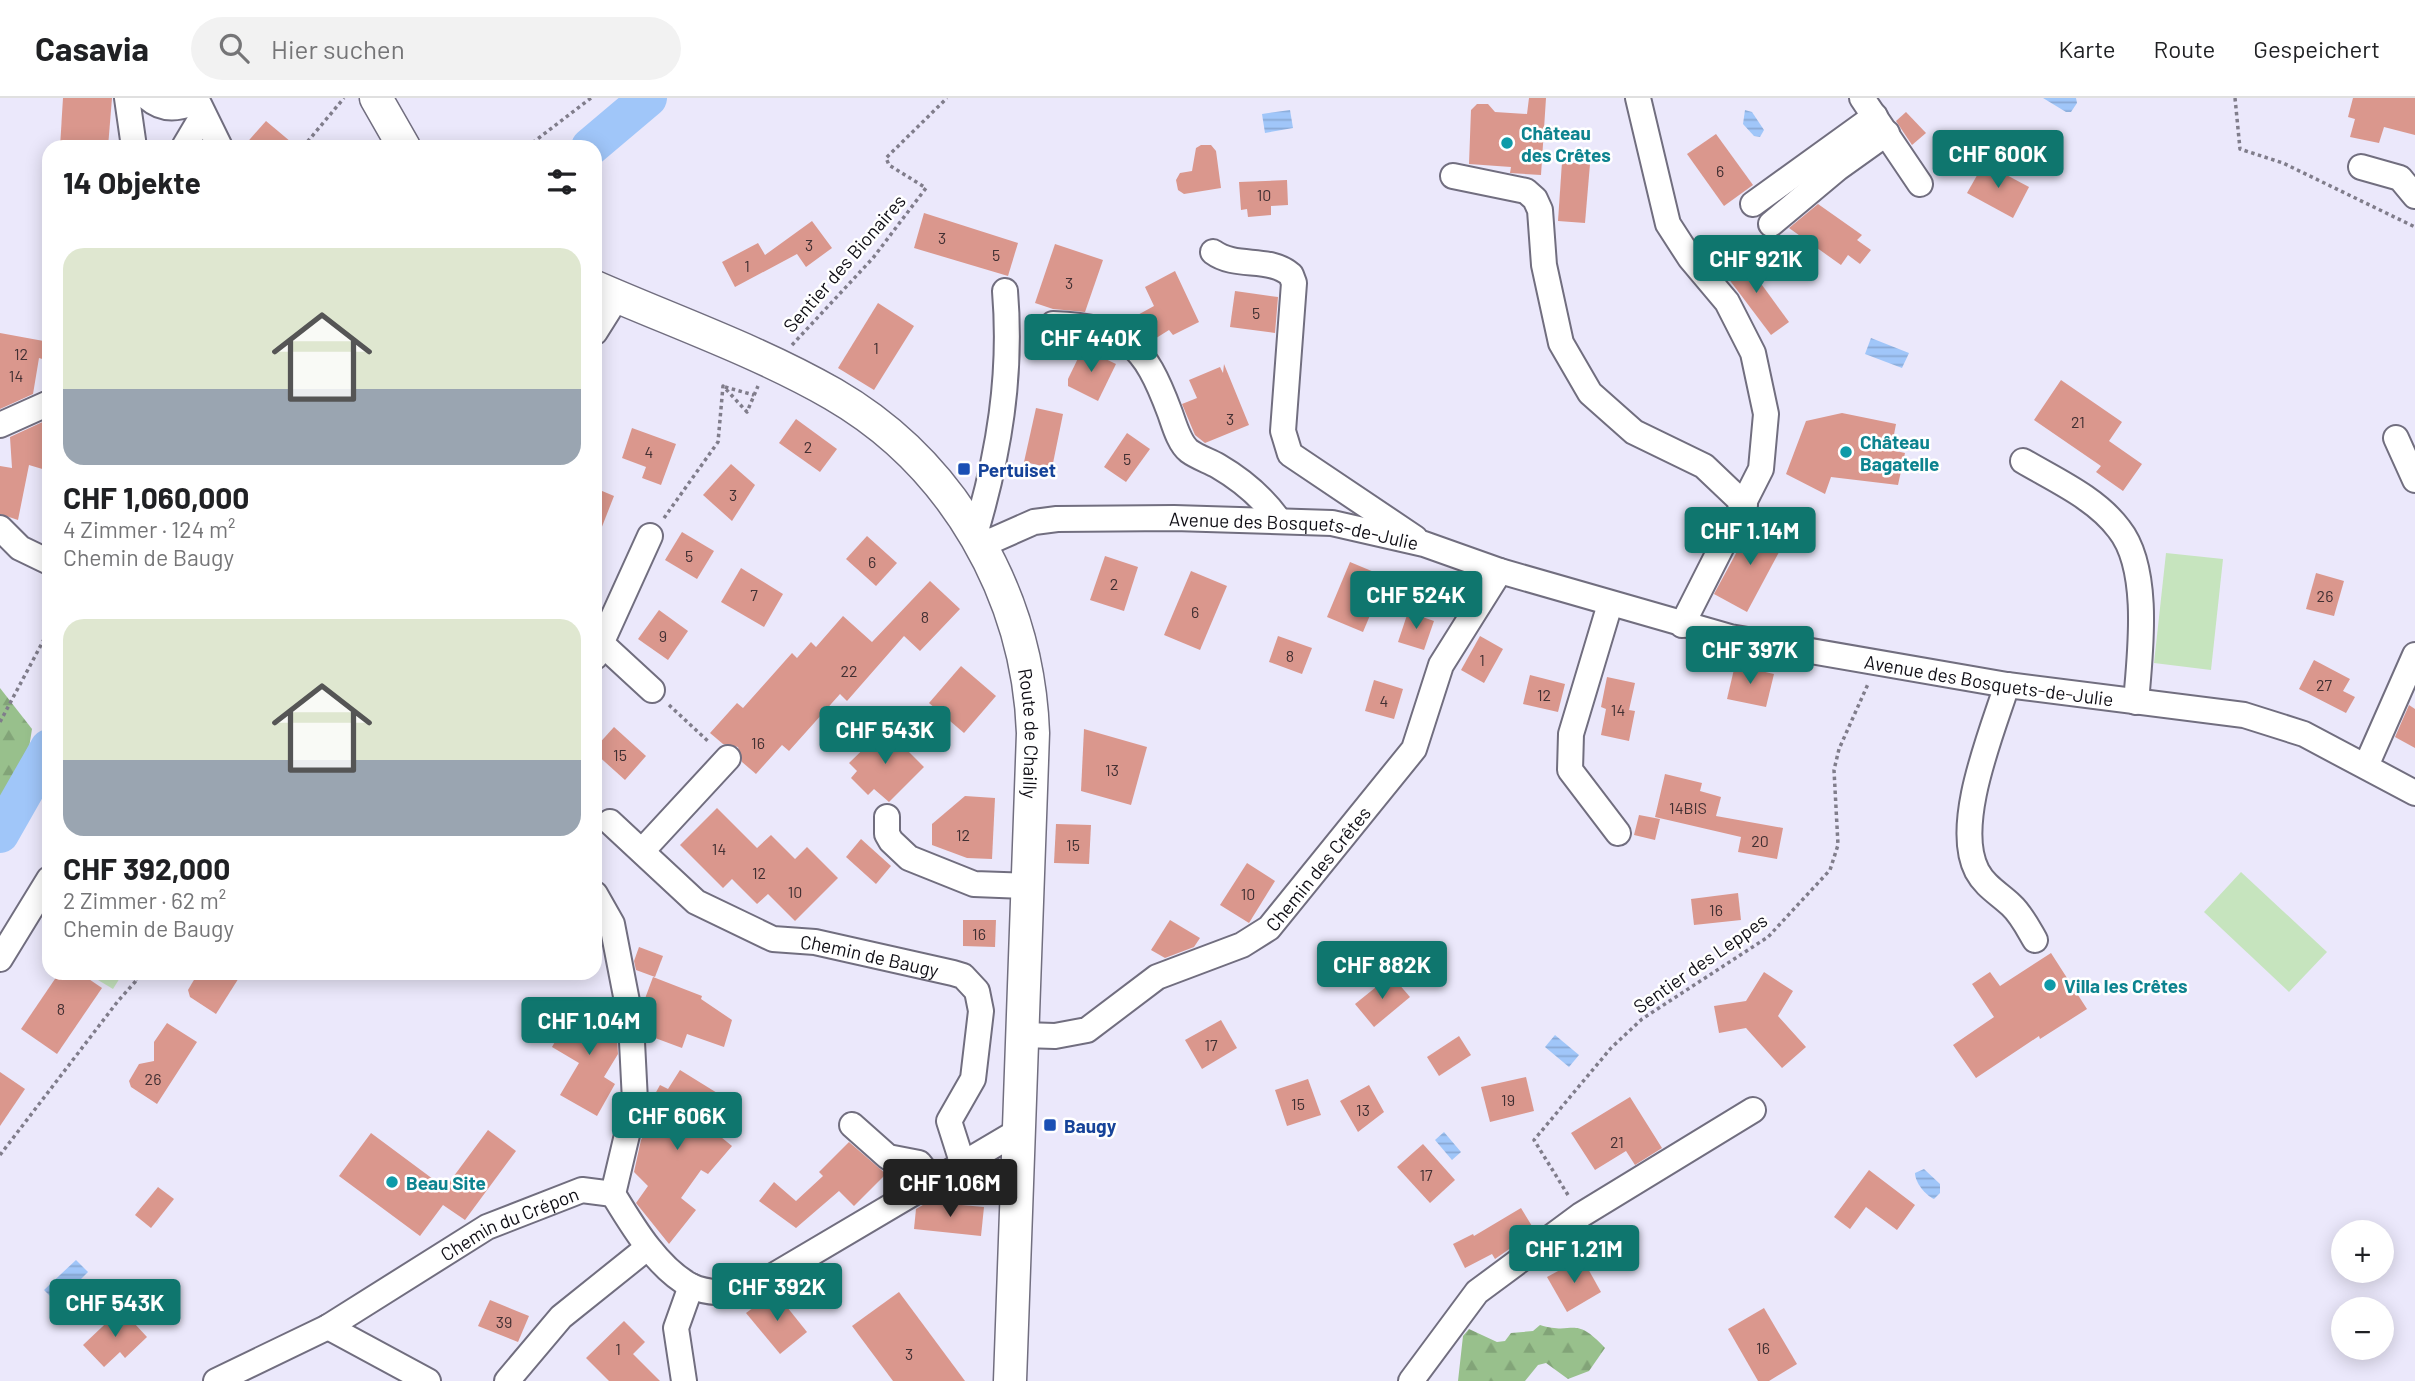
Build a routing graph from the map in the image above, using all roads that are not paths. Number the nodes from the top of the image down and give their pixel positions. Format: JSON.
{"nodes":[{"id":1,"x":127,"y":98,"type":"edge"},
{"id":2,"x":148,"y":98,"type":"edge"},
{"id":3,"x":376,"y":98,"type":"edge"},
{"id":4,"x":1638,"y":98,"type":"edge"},
{"id":5,"x":199,"y":105,"type":"edge"},
{"id":6,"x":1875,"y":116,"type":"edge"},
{"id":7,"x":133,"y":140,"type":"edge"},
{"id":8,"x":186,"y":140,"type":"edge"},
{"id":9,"x":216,"y":140,"type":"edge"},
{"id":10,"x":400,"y":140,"type":"edge"},
{"id":11,"x":2361,"y":167,"type":"dead end"},
{"id":12,"x":1454,"y":176,"type":"dead end"},
{"id":13,"x":1920,"y":184,"type":"dead end"},
{"id":14,"x":2415,"y":196,"type":"edge"},
{"id":15,"x":1753,"y":204,"type":"dead end"},
{"id":16,"x":1771,"y":225,"type":"dead end"},
{"id":17,"x":1213,"y":252,"type":"dead end"},
{"id":18,"x":1005,"y":291,"type":"dead end"},
{"id":19,"x":606,"y":292,"type":"edge"},
{"id":20,"x":1053,"y":324,"type":"dead end"},
{"id":21,"x":42,"y":406,"type":"edge"},
{"id":22,"x":0,"y":425,"type":"edge"},
{"id":23,"x":2396,"y":438,"type":"dead end"},
{"id":24,"x":2023,"y":461,"type":"dead end"},
{"id":25,"x":2415,"y":480,"type":"edge"},
{"id":26,"x":1745,"y":505,"type":"junction"},
{"id":27,"x":1278,"y":519,"type":"junction"},
{"id":28,"x":0,"y":528,"type":"edge"},
{"id":29,"x":650,"y":536,"type":"road end"},
{"id":30,"x":979,"y":540,"type":"junction"},
{"id":31,"x":1424,"y":544,"type":"junction"},
{"id":32,"x":42,"y":565,"type":"edge"},
{"id":33,"x":1500,"y":571,"type":"junction"},
{"id":34,"x":1610,"y":604,"type":"junction"},
{"id":35,"x":1682,"y":625,"type":"junction"},
{"id":36,"x":602,"y":641,"type":"edge"},
{"id":37,"x":602,"y":653,"type":"edge"},
{"id":38,"x":2415,"y":655,"type":"edge"},
{"id":39,"x":2007,"y":685,"type":"junction"},
{"id":40,"x":652,"y":690,"type":"road end"},
{"id":41,"x":2136,"y":702,"type":"junction"},
{"id":42,"x":727,"y":758,"type":"road end"},
{"id":43,"x":2366,"y":766,"type":"junction"},
{"id":44,"x":2415,"y":793,"type":"edge"},
{"id":45,"x":887,"y":817,"type":"dead end"},
{"id":46,"x":610,"y":822,"type":"dead end"},
{"id":47,"x":1618,"y":833,"type":"dead end"},
{"id":48,"x":642,"y":851,"type":"junction"},
{"id":49,"x":1028,"y":886,"type":"junction"},
{"id":50,"x":42,"y":890,"type":"edge"},
{"id":51,"x":602,"y":906,"type":"edge"},
{"id":52,"x":2035,"y":940,"type":"dead end"},
{"id":53,"x":0,"y":959,"type":"edge"},
{"id":54,"x":1023,"y":1035,"type":"junction"},
{"id":55,"x":1753,"y":1110,"type":"dead end"},
{"id":56,"x":852,"y":1125,"type":"dead end"},
{"id":57,"x":1020,"y":1130,"type":"junction"},
{"id":58,"x":964,"y":1165,"type":"junction"},
{"id":59,"x":934,"y":1182,"type":"junction"},
{"id":60,"x":613,"y":1194,"type":"junction"},
{"id":61,"x":647,"y":1248,"type":"junction"},
{"id":62,"x":691,"y":1286,"type":"junction"},
{"id":63,"x":328,"y":1327,"type":"junction"},
{"id":64,"x":216,"y":1381,"type":"edge"},
{"id":65,"x":428,"y":1381,"type":"edge"},
{"id":66,"x":507,"y":1381,"type":"edge"},
{"id":67,"x":684,"y":1381,"type":"edge"},
{"id":68,"x":1010,"y":1381,"type":"edge"},
{"id":69,"x":1411,"y":1381,"type":"edge"}],
"edges":[{"from":1,"to":7,"type":"street"},
{"from":2,"to":5,"type":"street"},
{"from":3,"to":10,"type":"main road"},
{"from":4,"to":26,"type":"street"},
{"from":5,"to":8,"type":"street"},
{"from":5,"to":9,"type":"street"},
{"from":6,"to":13,"type":"street"},
{"from":6,"to":15,"type":"street"},
{"from":6,"to":16,"type":"street"},
{"from":11,"to":14,"type":"street"},
{"from":12,"to":26,"type":"street"},
{"from":17,"to":31,"type":"street"},
{"from":18,"to":30,"type":"street"},
{"from":19,"to":30,"type":"main road","name":"Route de Chailly"},
{"from":20,"to":27,"type":"street"},
{"from":21,"to":22,"type":"street"},
{"from":23,"to":25,"type":"street"},
{"from":24,"to":41,"type":"street"},
{"from":26,"to":35,"type":"street"},
{"from":27,"to":30,"type":"street","name":"Avenue des Bosquets-de-Julie"},
{"from":27,"to":31,"type":"street","name":"Avenue des Bosquets-de-Julie"},
{"from":28,"to":32,"type":"street"},
{"from":29,"to":36,"type":"street"},
{"from":30,"to":49,"type":"main road","name":"Route de Chailly"},
{"from":31,"to":33,"type":"street","name":"Avenue des Bosquets-de-Julie"},
{"from":33,"to":34,"type":"street","name":"Avenue des Bosquets-de-Julie"},
{"from":33,"to":54,"type":"street","name":"Chemin des Crêtes"},
{"from":34,"to":35,"type":"street","name":"Avenue des Bosquets-de-Julie"},
{"from":34,"to":47,"type":"street"},
{"from":35,"to":39,"type":"street","name":"Avenue des Bosquets-de-Julie"},
{"from":37,"to":40,"type":"street"},
{"from":38,"to":43,"type":"street"},
{"from":39,"to":41,"type":"street","name":"Avenue des Bosquets-de-Julie"},
{"from":39,"to":52,"type":"street"},
{"from":41,"to":43,"type":"street","name":"Avenue des Bosquets-de-Julie"},
{"from":42,"to":48,"type":"street"},
{"from":43,"to":44,"type":"street","name":"Avenue des Bosquets-de-Julie"},
{"from":45,"to":49,"type":"street"},
{"from":46,"to":48,"type":"street","name":"Chemin de Baugy"},
{"from":48,"to":58,"type":"street","name":"Chemin de Baugy"},
{"from":49,"to":54,"type":"main road","name":"Route de Chailly"},
{"from":50,"to":53,"type":"street"},
{"from":51,"to":60,"type":"street"},
{"from":54,"to":57,"type":"main road","name":"Route de Chailly"},
{"from":55,"to":69,"type":"street"},
{"from":56,"to":59,"type":"street"},
{"from":57,"to":58,"type":"street"},
{"from":57,"to":68,"type":"main road","name":"Route de Chailly"},
{"from":58,"to":59,"type":"street"},
{"from":59,"to":62,"type":"street"},
{"from":60,"to":61,"type":"street"},
{"from":60,"to":63,"type":"street","name":"Chemin du Crépon"},
{"from":61,"to":62,"type":"street"},
{"from":61,"to":66,"type":"street"},
{"from":62,"to":67,"type":"street"},
{"from":63,"to":64,"type":"street","name":"Chemin du Crépon"},
{"from":63,"to":65,"type":"street"}]}
